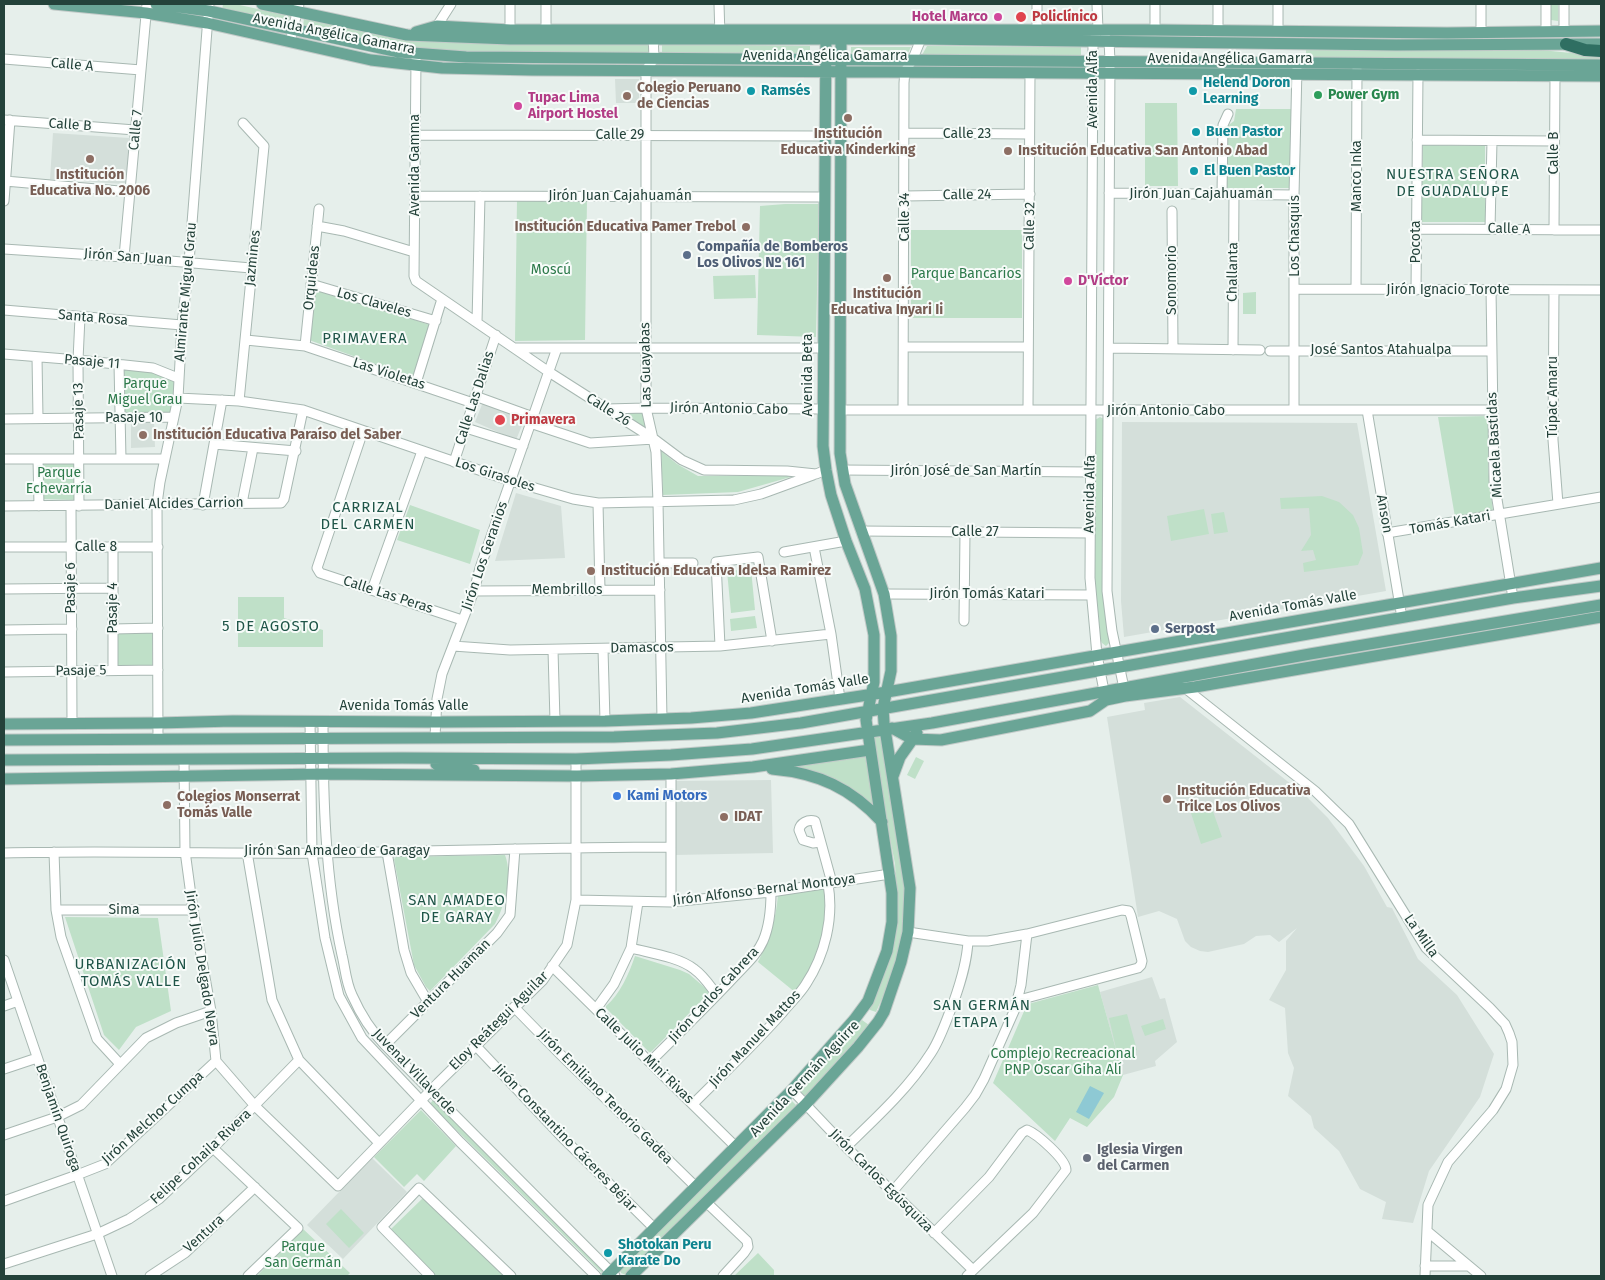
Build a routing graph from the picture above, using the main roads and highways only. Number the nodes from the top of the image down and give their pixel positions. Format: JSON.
{"nodes":[{"id":1,"x":54,"y":4,"type":"edge"},
{"id":2,"x":68,"y":4,"type":"edge"},
{"id":3,"x":156,"y":4,"type":"edge"},
{"id":4,"x":262,"y":4,"type":"edge"},
{"id":5,"x":147,"y":8,"type":"edge"},
{"id":6,"x":298,"y":8,"type":"edge"},
{"id":7,"x":208,"y":13,"type":"edge"},
{"id":8,"x":1601,"y":31,"type":"edge"},
{"id":9,"x":1447,"y":33,"type":"junction"},
{"id":10,"x":546,"y":34,"type":"junction"},
{"id":11,"x":407,"y":35,"type":"junction"},
{"id":12,"x":826,"y":35,"type":"junction"},
{"id":13,"x":841,"y":35,"type":"junction"},
{"id":14,"x":991,"y":35,"type":"junction"},
{"id":15,"x":1095,"y":35,"type":"junction"},
{"id":16,"x":1565,"y":38,"type":"junction"},
{"id":17,"x":1300,"y":43,"type":"junction"},
{"id":18,"x":1396,"y":44,"type":"junction"},
{"id":19,"x":1601,"y":44,"type":"edge"},
{"id":20,"x":1601,"y":51,"type":"edge"},
{"id":21,"x":416,"y":60,"type":"junction"},
{"id":22,"x":998,"y":61,"type":"junction"},
{"id":23,"x":826,"y":65,"type":"junction"},
{"id":24,"x":1572,"y":65,"type":"junction"},
{"id":25,"x":1601,"y":65,"type":"edge"},
{"id":26,"x":841,"y":66,"type":"junction"},
{"id":27,"x":1093,"y":67,"type":"junction"},
{"id":28,"x":1297,"y":68,"type":"junction"},
{"id":29,"x":1357,"y":68,"type":"junction"},
{"id":30,"x":1555,"y":76,"type":"junction"},
{"id":31,"x":1601,"y":76,"type":"edge"},
{"id":32,"x":841,"y":106,"type":"junction"},
{"id":33,"x":825,"y":107,"type":"junction"},
{"id":34,"x":824,"y":267,"type":"junction"},
{"id":35,"x":840,"y":267,"type":"junction"},
{"id":36,"x":1601,"y":568,"type":"edge"},
{"id":37,"x":1601,"y":586,"type":"edge"},
{"id":38,"x":1601,"y":605,"type":"edge"},
{"id":39,"x":1551,"y":613,"type":"junction"},
{"id":40,"x":1601,"y":617,"type":"edge"},
{"id":41,"x":1575,"y":621,"type":"junction"},
{"id":42,"x":1376,"y":622,"type":"junction"},
{"id":43,"x":1307,"y":634,"type":"junction"},
{"id":44,"x":1380,"y":642,"type":"junction"},
{"id":45,"x":1310,"y":654,"type":"junction"},
{"id":46,"x":1382,"y":655,"type":"junction"},
{"id":47,"x":1184,"y":683,"type":"junction"},
{"id":48,"x":887,"y":692,"type":"junction"},
{"id":49,"x":872,"y":694,"type":"junction"},
{"id":50,"x":1105,"y":696,"type":"junction"},
{"id":51,"x":1028,"y":706,"type":"junction"},
{"id":52,"x":883,"y":708,"type":"junction"},
{"id":53,"x":866,"y":711,"type":"junction"},
{"id":54,"x":233,"y":721,"type":"junction"},
{"id":55,"x":932,"y":722,"type":"junction"},
{"id":56,"x":1032,"y":722,"type":"junction"},
{"id":57,"x":4,"y":724,"type":"edge"},
{"id":58,"x":888,"y":729,"type":"junction"},
{"id":59,"x":867,"y":732,"type":"junction"},
{"id":60,"x":233,"y":738,"type":"junction"},
{"id":61,"x":912,"y":739,"type":"junction"},
{"id":62,"x":4,"y":740,"type":"edge"},
{"id":63,"x":870,"y":750,"type":"junction"},
{"id":64,"x":402,"y":758,"type":"junction"},
{"id":65,"x":243,"y":759,"type":"junction"},
{"id":66,"x":4,"y":760,"type":"edge"},
{"id":67,"x":752,"y":767,"type":"junction"},
{"id":68,"x":263,"y":775,"type":"junction"},
{"id":69,"x":506,"y":776,"type":"junction"},
{"id":70,"x":893,"y":777,"type":"junction"},
{"id":71,"x":4,"y":779,"type":"edge"},
{"id":72,"x":882,"y":822,"type":"junction"},
{"id":73,"x":861,"y":1011,"type":"junction"},
{"id":74,"x":878,"y":1022,"type":"junction"},
{"id":75,"x":611,"y":1275,"type":"edge"},
{"id":76,"x":631,"y":1276,"type":"edge"}],
"edges":[{"from":1,"to":2,"type":"main road","name":"Avenida Angélica Gamarra"},
{"from":2,"to":5,"type":"main road","name":"Avenida Angélica Gamarra"},
{"from":3,"to":7,"type":"main road","name":"Avenida Angélica Gamarra"},
{"from":4,"to":6,"type":"main road","name":"Avenida Angélica Gamarra"},
{"from":5,"to":7,"type":"main road","name":"Avenida Angélica Gamarra"},
{"from":6,"to":11,"type":"main road","name":"Avenida Angélica Gamarra"},
{"from":7,"to":21,"type":"main road","name":"Avenida Angélica Gamarra"},
{"from":7,"to":21,"type":"main road","name":"Avenida Angélica Gamarra"},
{"from":8,"to":16,"type":"main road","name":"Avenida Angélica Gamarra"},
{"from":9,"to":15,"type":"main road","name":"Avenida Angélica Gamarra"},
{"from":9,"to":16,"type":"main road","name":"Avenida Angélica Gamarra"},
{"from":9,"to":18,"type":"main road"},
{"from":10,"to":11,"type":"main road","name":"Avenida Angélica Gamarra"},
{"from":10,"to":11,"type":"main road","name":"Avenida Angélica Gamarra"},
{"from":10,"to":12,"type":"main road","name":"Avenida Angélica Gamarra"},
{"from":12,"to":13,"type":"main road","name":"Avenida Angélica Gamarra"},
{"from":12,"to":23,"type":"main road","name":"Avenida Beta"},
{"from":13,"to":14,"type":"main road","name":"Avenida Angélica Gamarra"},
{"from":13,"to":26,"type":"main road"},
{"from":14,"to":15,"type":"main road","name":"Avenida Angélica Gamarra"},
{"from":14,"to":15,"type":"main road","name":"Avenida Angélica Gamarra"},
{"from":14,"to":22,"type":"main road"},
{"from":15,"to":17,"type":"main road","name":"Avenida Angélica Gamarra"},
{"from":16,"to":18,"type":"main road","name":"Avenida Angélica Gamarra"},
{"from":16,"to":19,"type":"main road","name":"Avenida Angélica Gamarra"},
{"from":16,"to":20,"type":"highway"},
{"from":17,"to":18,"type":"main road","name":"Avenida Angélica Gamarra"},
{"from":17,"to":28,"type":"main road"},
{"from":21,"to":23,"type":"main road","name":"Avenida Angélica Gamarra"},
{"from":21,"to":23,"type":"main road","name":"Avenida Angélica Gamarra"},
{"from":22,"to":26,"type":"main road","name":"Avenida Angélica Gamarra"},
{"from":22,"to":27,"type":"main road","name":"Avenida Angélica Gamarra"},
{"from":23,"to":26,"type":"main road","name":"Avenida Angélica Gamarra"},
{"from":23,"to":33,"type":"main road","name":"Avenida Beta"},
{"from":24,"to":25,"type":"main road","name":"Avenida Angélica Gamarra"},
{"from":24,"to":29,"type":"main road","name":"Avenida Angélica Gamarra"},
{"from":24,"to":30,"type":"main road"},
{"from":26,"to":27,"type":"main road","name":"Avenida Angélica Gamarra"},
{"from":26,"to":32,"type":"main road"},
{"from":27,"to":28,"type":"main road","name":"Avenida Angélica Gamarra"},
{"from":28,"to":29,"type":"main road","name":"Avenida Angélica Gamarra"},
{"from":29,"to":30,"type":"main road","name":"Avenida Angélica Gamarra"},
{"from":30,"to":31,"type":"main road","name":"Avenida Angélica Gamarra"},
{"from":32,"to":33,"type":"main road"},
{"from":32,"to":35,"type":"main road"},
{"from":33,"to":34,"type":"main road","name":"Avenida Beta"},
{"from":34,"to":35,"type":"main road"},
{"from":34,"to":49,"type":"main road","name":"Avenida Beta"},
{"from":35,"to":48,"type":"main road"},
{"from":36,"to":48,"type":"main road","name":"Avenida Tomás Valle"},
{"from":37,"to":42,"type":"main road"},
{"from":38,"to":39,"type":"main road"},
{"from":39,"to":41,"type":"main road"},
{"from":39,"to":44,"type":"main road"},
{"from":40,"to":41,"type":"main road"},
{"from":41,"to":46,"type":"main road"},
{"from":42,"to":43,"type":"main road"},
{"from":42,"to":44,"type":"main road"},
{"from":43,"to":45,"type":"main road"},
{"from":43,"to":52,"type":"main road"},
{"from":44,"to":45,"type":"main road"},
{"from":44,"to":46,"type":"main road"},
{"from":45,"to":47,"type":"main road"},
{"from":46,"to":47,"type":"main road"},
{"from":47,"to":50,"type":"main road"},
{"from":48,"to":49,"type":"main road","name":"Avenida Tomás Valle"},
{"from":48,"to":52,"type":"main road"},
{"from":49,"to":53,"type":"main road","name":"Avenida Beta"},
{"from":49,"to":54,"type":"main road","name":"Avenida Tomás Valle"},
{"from":50,"to":51,"type":"main road"},
{"from":50,"to":56,"type":"main road"},
{"from":51,"to":55,"type":"main road"},
{"from":51,"to":56,"type":"main road"},
{"from":52,"to":53,"type":"main road"},
{"from":52,"to":58,"type":"main road","name":"Avenida Germán Aguirre"},
{"from":53,"to":59,"type":"main road","name":"Avenida Germán Aguirre"},
{"from":53,"to":60,"type":"main road"},
{"from":54,"to":57,"type":"main road","name":"Avenida Tomás Valle"},
{"from":54,"to":60,"type":"main road"},
{"from":55,"to":58,"type":"main road"},
{"from":55,"to":61,"type":"main road"},
{"from":56,"to":61,"type":"main road"},
{"from":58,"to":59,"type":"main road"},
{"from":58,"to":61,"type":"main road"},
{"from":58,"to":70,"type":"main road","name":"Avenida Germán Aguirre"},
{"from":59,"to":63,"type":"main road","name":"Avenida Germán Aguirre"},
{"from":59,"to":64,"type":"main road"},
{"from":60,"to":62,"type":"main road"},
{"from":61,"to":70,"type":"main road"},
{"from":63,"to":67,"type":"main road"},
{"from":63,"to":72,"type":"main road","name":"Avenida Germán Aguirre"},
{"from":64,"to":65,"type":"main road"},
{"from":64,"to":69,"type":"main road"},
{"from":65,"to":66,"type":"main road"},
{"from":65,"to":68,"type":"main road"},
{"from":67,"to":69,"type":"main road"},
{"from":67,"to":72,"type":"main road"},
{"from":68,"to":69,"type":"main road"},
{"from":68,"to":71,"type":"main road"},
{"from":70,"to":74,"type":"main road","name":"Avenida Germán Aguirre"},
{"from":72,"to":73,"type":"main road","name":"Avenida Germán Aguirre"},
{"from":73,"to":74,"type":"main road"},
{"from":73,"to":75,"type":"main road","name":"Avenida Germán Aguirre"},
{"from":74,"to":76,"type":"main road","name":"Avenida Germán Aguirre"}]}
